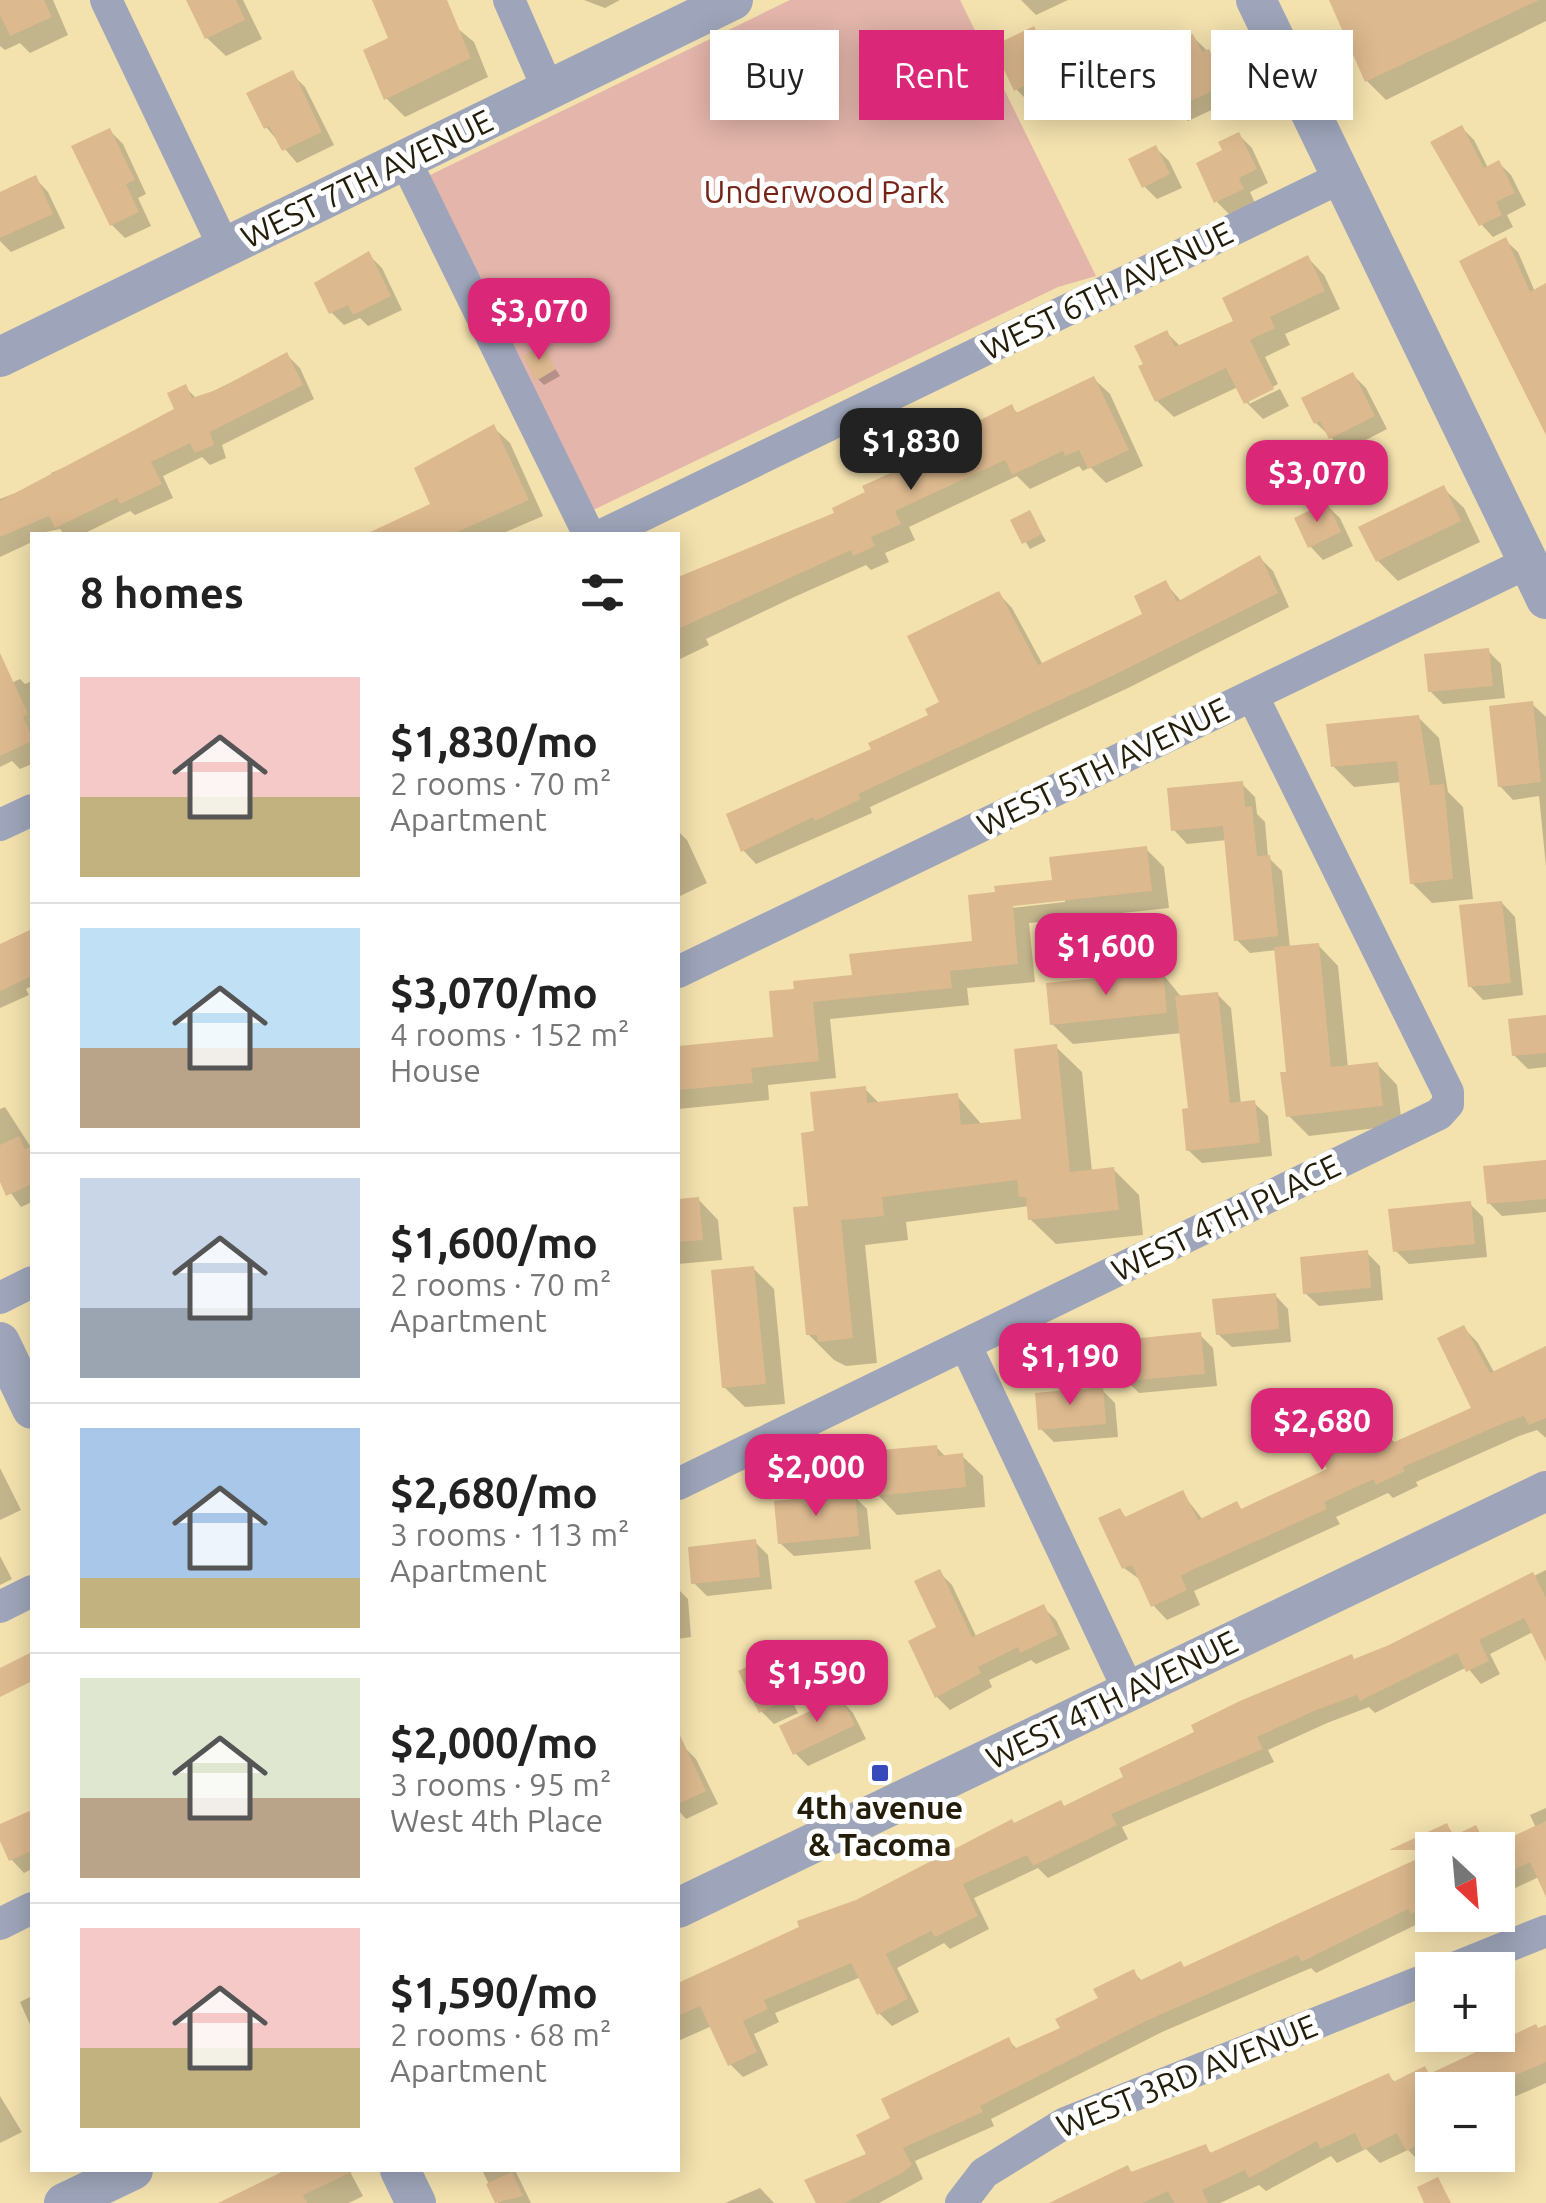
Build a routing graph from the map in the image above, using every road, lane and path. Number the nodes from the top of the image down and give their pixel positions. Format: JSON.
{"nodes":[{"id":1,"x":106,"y":0,"type":"edge"},
{"id":2,"x":509,"y":0,"type":"edge"},
{"id":3,"x":733,"y":0,"type":"edge"},
{"id":4,"x":1256,"y":0,"type":"edge"},
{"id":5,"x":548,"y":90,"type":"junction"},
{"id":6,"x":405,"y":160,"type":"junction"},
{"id":7,"x":1342,"y":178,"type":"junction"},
{"id":8,"x":225,"y":248,"type":"junction"},
{"id":9,"x":0,"y":357,"type":"edge"},
{"id":10,"x":589,"y":532,"type":"edge"},
{"id":11,"x":608,"y":532,"type":"edge"},
{"id":12,"x":1528,"y":562,"type":"junction"},
{"id":13,"x":1546,"y":599,"type":"edge"},
{"id":14,"x":1252,"y":695,"type":"junction"},
{"id":15,"x":30,"y":811,"type":"edge"},
{"id":16,"x":0,"y":825,"type":"edge"},
{"id":17,"x":680,"y":971,"type":"edge"},
{"id":18,"x":30,"y":1283,"type":"edge"},
{"id":19,"x":0,"y":1298,"type":"edge"},
{"id":20,"x":0,"y":1342,"type":"edge"},
{"id":21,"x":966,"y":1346,"type":"junction"},
{"id":22,"x":30,"y":1405,"type":"edge"},
{"id":23,"x":680,"y":1483,"type":"edge"},
{"id":24,"x":1546,"y":1491,"type":"edge"},
{"id":25,"x":30,"y":1592,"type":"edge"},
{"id":26,"x":0,"y":1606,"type":"edge"},
{"id":27,"x":1129,"y":1691,"type":"junction"},
{"id":28,"x":680,"y":1907,"type":"edge"},
{"id":29,"x":30,"y":1909,"type":"edge"},
{"id":30,"x":0,"y":1924,"type":"edge"},
{"id":31,"x":1546,"y":1932,"type":"edge"},
{"id":32,"x":1495,"y":1952,"type":"edge"},
{"id":33,"x":1415,"y":1984,"type":"edge"},
{"id":34,"x":129,"y":2172,"type":"edge"},
{"id":35,"x":401,"y":2172,"type":"edge"},
{"id":36,"x":64,"y":2203,"type":"edge"},
{"id":37,"x":416,"y":2203,"type":"edge"},
{"id":38,"x":961,"y":2203,"type":"edge"}],
"edges":[{"from":1,"to":8,"type":"street"},
{"from":2,"to":5,"type":"street"},
{"from":3,"to":5,"type":"street","name":"WEST 7TH AVENUE"},
{"from":4,"to":7,"type":"street"},
{"from":5,"to":6,"type":"street","name":"WEST 7TH AVENUE"},
{"from":6,"to":8,"type":"street","name":"WEST 7TH AVENUE"},
{"from":6,"to":10,"type":"street"},
{"from":7,"to":11,"type":"street","name":"WEST 6TH AVENUE"},
{"from":7,"to":12,"type":"street"},
{"from":8,"to":9,"type":"street","name":"WEST 7TH AVENUE"},
{"from":12,"to":13,"type":"street"},
{"from":12,"to":14,"type":"street","name":"WEST 5TH AVENUE"},
{"from":14,"to":17,"type":"street","name":"WEST 5TH AVENUE"},
{"from":14,"to":21,"type":"street","name":"WEST 4TH PLACE"},
{"from":15,"to":16,"type":"street"},
{"from":18,"to":19,"type":"street"},
{"from":20,"to":22,"type":"street"},
{"from":21,"to":23,"type":"street","name":"WEST 4TH PLACE"},
{"from":21,"to":27,"type":"street"},
{"from":24,"to":27,"type":"street","name":"WEST 4TH AVENUE"},
{"from":25,"to":26,"type":"street"},
{"from":27,"to":28,"type":"street","name":"WEST 4TH AVENUE"},
{"from":29,"to":30,"type":"street"},
{"from":31,"to":32,"type":"street"},
{"from":33,"to":38,"type":"street","name":"WEST 3RD AVENUE"},
{"from":34,"to":36,"type":"street"},
{"from":35,"to":37,"type":"street"}]}
